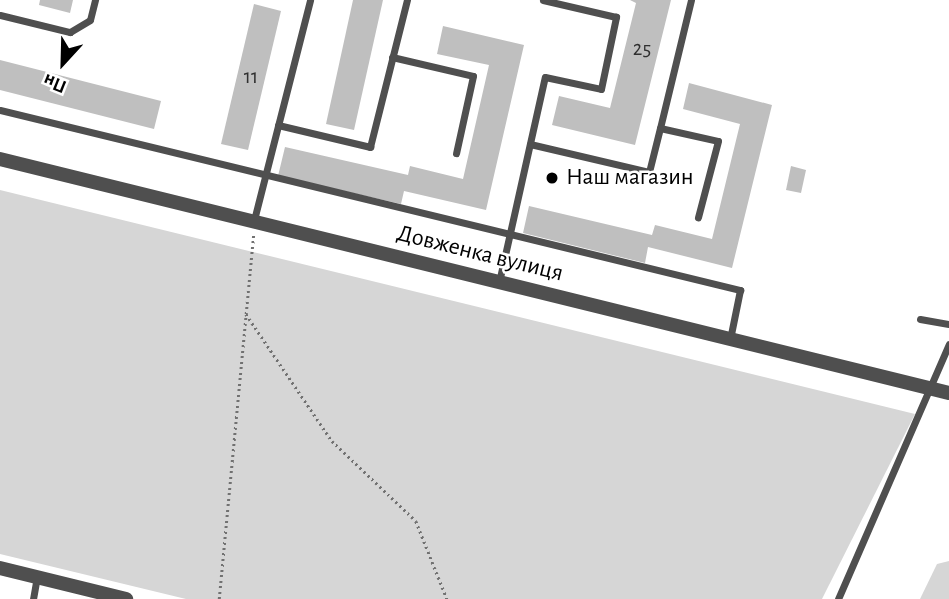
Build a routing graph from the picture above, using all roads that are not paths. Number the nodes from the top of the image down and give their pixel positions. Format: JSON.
{"nodes":[{"id":1,"x":96,"y":0,"type":"edge"},
{"id":2,"x":307,"y":0,"type":"edge"},
{"id":3,"x":407,"y":0,"type":"edge"},
{"id":4,"x":543,"y":0,"type":"edge"},
{"id":5,"x":691,"y":0,"type":"edge"},
{"id":6,"x":0,"y":15,"type":"edge"},
{"id":7,"x":392,"y":57,"type":"junction"},
{"id":8,"x":0,"y":110,"type":"edge"},
{"id":9,"x":278,"y":125,"type":"junction"},
{"id":10,"x":660,"y":128,"type":"junction"},
{"id":11,"x":530,"y":144,"type":"junction"},
{"id":12,"x":456,"y":153,"type":"dead end"},
{"id":13,"x":0,"y":159,"type":"edge"},
{"id":14,"x":265,"y":178,"type":"junction"},
{"id":15,"x":698,"y":217,"type":"dead end"},
{"id":16,"x":254,"y":220,"type":"junction"},
{"id":17,"x":509,"y":237,"type":"junction"},
{"id":18,"x":499,"y":282,"type":"junction"},
{"id":19,"x":920,"y":319,"type":"dead end"},
{"id":20,"x":949,"y":324,"type":"edge"},
{"id":21,"x":730,"y":339,"type":"junction"},
{"id":22,"x":949,"y":344,"type":"edge"},
{"id":23,"x":933,"y":389,"type":"junction"},
{"id":24,"x":949,"y":393,"type":"edge"},
{"id":25,"x":0,"y":568,"type":"edge"},
{"id":26,"x":37,"y":577,"type":"junction"},
{"id":27,"x":33,"y":599,"type":"edge"},
{"id":28,"x":126,"y":599,"type":"edge"},
{"id":29,"x":838,"y":599,"type":"edge"}],
"edges":[{"from":1,"to":6,"type":"lane"},
{"from":2,"to":9,"type":"lane"},
{"from":3,"to":7,"type":"lane"},
{"from":4,"to":11,"type":"lane"},
{"from":5,"to":10,"type":"lane"},
{"from":7,"to":9,"type":"lane"},
{"from":7,"to":12,"type":"lane"},
{"from":8,"to":14,"type":"lane"},
{"from":9,"to":14,"type":"lane"},
{"from":10,"to":11,"type":"lane"},
{"from":10,"to":15,"type":"lane"},
{"from":11,"to":17,"type":"lane"},
{"from":13,"to":16,"type":"street","name":"Довженка вулиця"},
{"from":14,"to":16,"type":"lane"},
{"from":14,"to":17,"type":"lane"},
{"from":16,"to":18,"type":"street","name":"Довженка вулиця"},
{"from":17,"to":18,"type":"lane"},
{"from":17,"to":21,"type":"lane"},
{"from":18,"to":21,"type":"street","name":"Довженка вулиця"},
{"from":19,"to":20,"type":"lane"},
{"from":21,"to":23,"type":"street","name":"Довженка вулиця"},
{"from":22,"to":23,"type":"lane"},
{"from":23,"to":24,"type":"street","name":"Довженка вулиця"},
{"from":23,"to":29,"type":"lane"},
{"from":25,"to":26,"type":"street"},
{"from":26,"to":27,"type":"lane"},
{"from":26,"to":28,"type":"street"}]}
